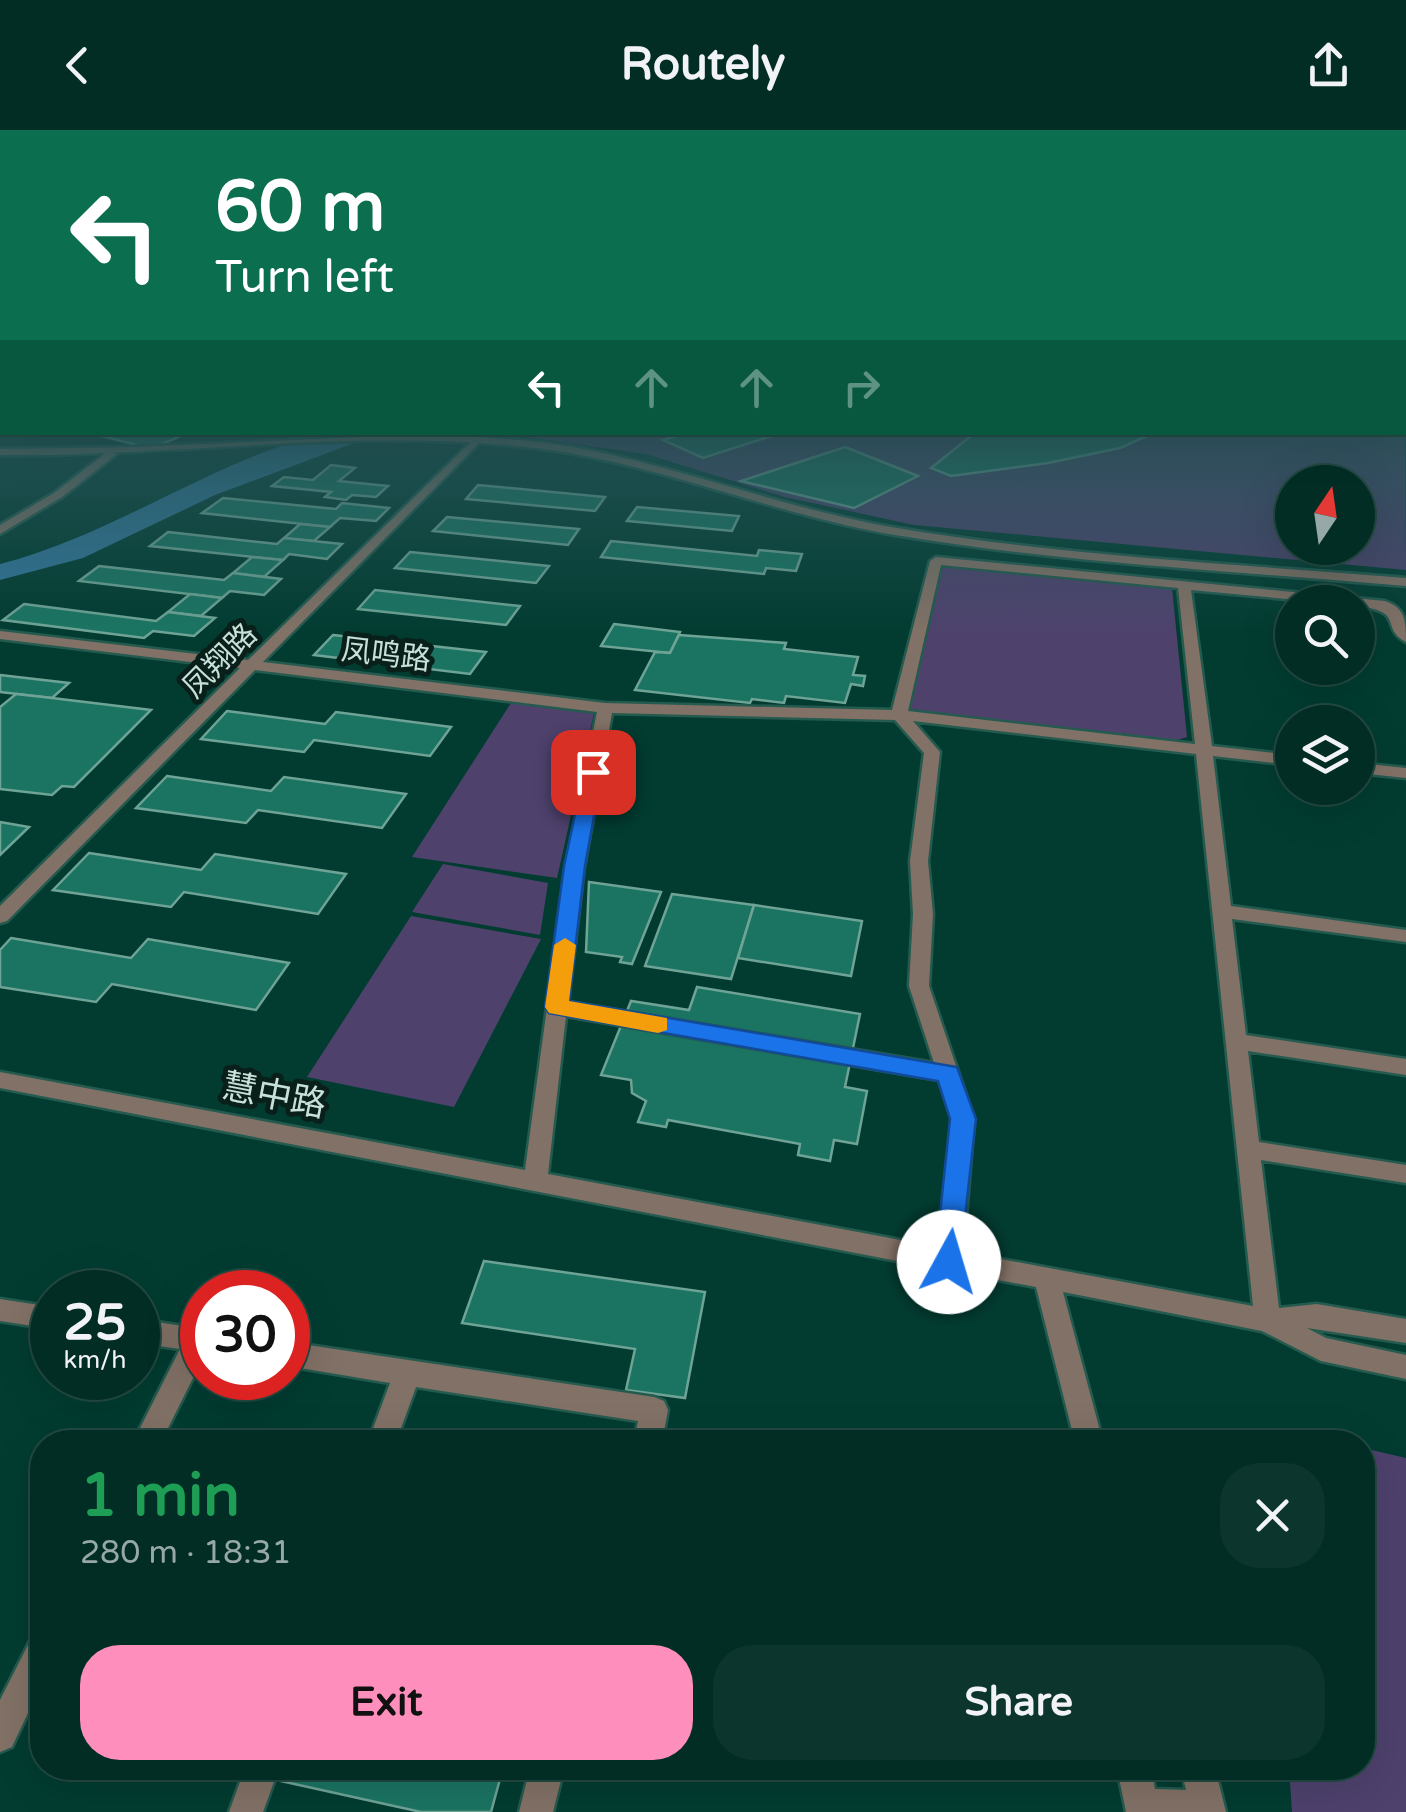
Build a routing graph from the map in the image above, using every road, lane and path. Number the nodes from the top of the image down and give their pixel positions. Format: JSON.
{"nodes":[{"id":1,"x":83,"y":475,"type":"edge"},
{"id":2,"x":441,"y":475,"type":"edge"},
{"id":3,"x":670,"y":475,"type":"edge"},
{"id":4,"x":0,"y":530,"type":"edge"},
{"id":5,"x":1406,"y":582,"type":"edge"},
{"id":6,"x":1184,"y":585,"type":"junction"},
{"id":7,"x":0,"y":635,"type":"edge"},
{"id":8,"x":1406,"y":638,"type":"edge"},
{"id":9,"x":252,"y":667,"type":"junction"},
{"id":10,"x":605,"y":708,"type":"junction"},
{"id":11,"x":898,"y":715,"type":"junction"},
{"id":12,"x":1204,"y":750,"type":"junction"},
{"id":13,"x":1275,"y":758,"type":"edge"},
{"id":14,"x":1375,"y":770,"type":"edge"},
{"id":15,"x":1406,"y":773,"type":"edge"},
{"id":16,"x":1222,"y":911,"type":"junction"},
{"id":17,"x":0,"y":917,"type":"edge"},
{"id":18,"x":1406,"y":936,"type":"edge"},
{"id":19,"x":557,"y":1007,"type":"junction"},
{"id":20,"x":1236,"y":1042,"type":"junction"},
{"id":21,"x":1406,"y":1068,"type":"edge"},
{"id":22,"x":948,"y":1073,"type":"junction"},
{"id":23,"x":0,"y":1080,"type":"edge"},
{"id":24,"x":1248,"y":1149,"type":"junction"},
{"id":25,"x":1406,"y":1174,"type":"edge"},
{"id":26,"x":535,"y":1180,"type":"junction"},
{"id":27,"x":949,"y":1262,"type":"junction"},
{"id":28,"x":1047,"y":1281,"type":"junction"},
{"id":29,"x":0,"y":1310,"type":"edge"},
{"id":30,"x":30,"y":1315,"type":"edge"},
{"id":31,"x":1267,"y":1320,"type":"junction"},
{"id":32,"x":1406,"y":1332,"type":"edge"},
{"id":33,"x":310,"y":1358,"type":"edge"},
{"id":34,"x":1406,"y":1367,"type":"edge"},
{"id":35,"x":407,"y":1373,"type":"junction"},
{"id":36,"x":180,"y":1379,"type":"edge"},
{"id":37,"x":153,"y":1430,"type":"edge"},
{"id":38,"x":386,"y":1430,"type":"edge"},
{"id":39,"x":650,"y":1430,"type":"edge"},
{"id":40,"x":1086,"y":1430,"type":"edge"},
{"id":41,"x":30,"y":1674,"type":"edge"},
{"id":42,"x":0,"y":1735,"type":"edge"},
{"id":43,"x":258,"y":1780,"type":"edge"},
{"id":44,"x":544,"y":1780,"type":"edge"},
{"id":45,"x":1136,"y":1780,"type":"edge"},
{"id":46,"x":1201,"y":1780,"type":"edge"},
{"id":47,"x":1142,"y":1809,"type":"edge"},
{"id":48,"x":1208,"y":1810,"type":"edge"},
{"id":49,"x":246,"y":1812,"type":"edge"},
{"id":50,"x":536,"y":1812,"type":"edge"}],
"edges":[{"from":1,"to":4,"type":"street"},
{"from":2,"to":9,"type":"street","name":"凤翔路"},
{"from":3,"to":5,"type":"street"},
{"from":6,"to":8,"type":"street"},
{"from":6,"to":11,"type":"street"},
{"from":6,"to":12,"type":"street"},
{"from":7,"to":9,"type":"street","name":"凤鸣路"},
{"from":9,"to":10,"type":"street","name":"凤鸣路"},
{"from":9,"to":17,"type":"street","name":"凤翔路"},
{"from":10,"to":11,"type":"street","name":"凤鸣路"},
{"from":10,"to":19,"type":"street"},
{"from":11,"to":12,"type":"street","name":"凤鸣路"},
{"from":11,"to":22,"type":"street"},
{"from":12,"to":13,"type":"street","name":"凤鸣路"},
{"from":12,"to":16,"type":"street"},
{"from":14,"to":15,"type":"street"},
{"from":16,"to":18,"type":"street"},
{"from":16,"to":20,"type":"street"},
{"from":19,"to":22,"type":"street"},
{"from":19,"to":26,"type":"street"},
{"from":20,"to":21,"type":"street"},
{"from":20,"to":24,"type":"street"},
{"from":22,"to":27,"type":"street"},
{"from":23,"to":26,"type":"street","name":"慧中路"},
{"from":24,"to":25,"type":"street"},
{"from":24,"to":31,"type":"street"},
{"from":26,"to":27,"type":"street","name":"慧中路"},
{"from":27,"to":28,"type":"street","name":"慧中路"},
{"from":28,"to":31,"type":"street","name":"慧中路"},
{"from":28,"to":40,"type":"street"},
{"from":29,"to":30,"type":"street"},
{"from":31,"to":32,"type":"street"},
{"from":31,"to":34,"type":"street"},
{"from":33,"to":35,"type":"street"},
{"from":35,"to":38,"type":"street"},
{"from":35,"to":39,"type":"street"},
{"from":36,"to":37,"type":"street"},
{"from":41,"to":42,"type":"street"},
{"from":43,"to":49,"type":"street"},
{"from":44,"to":50,"type":"street"},
{"from":45,"to":47,"type":"street"},
{"from":46,"to":48,"type":"street"},
{"from":47,"to":48,"type":"street"}]}
